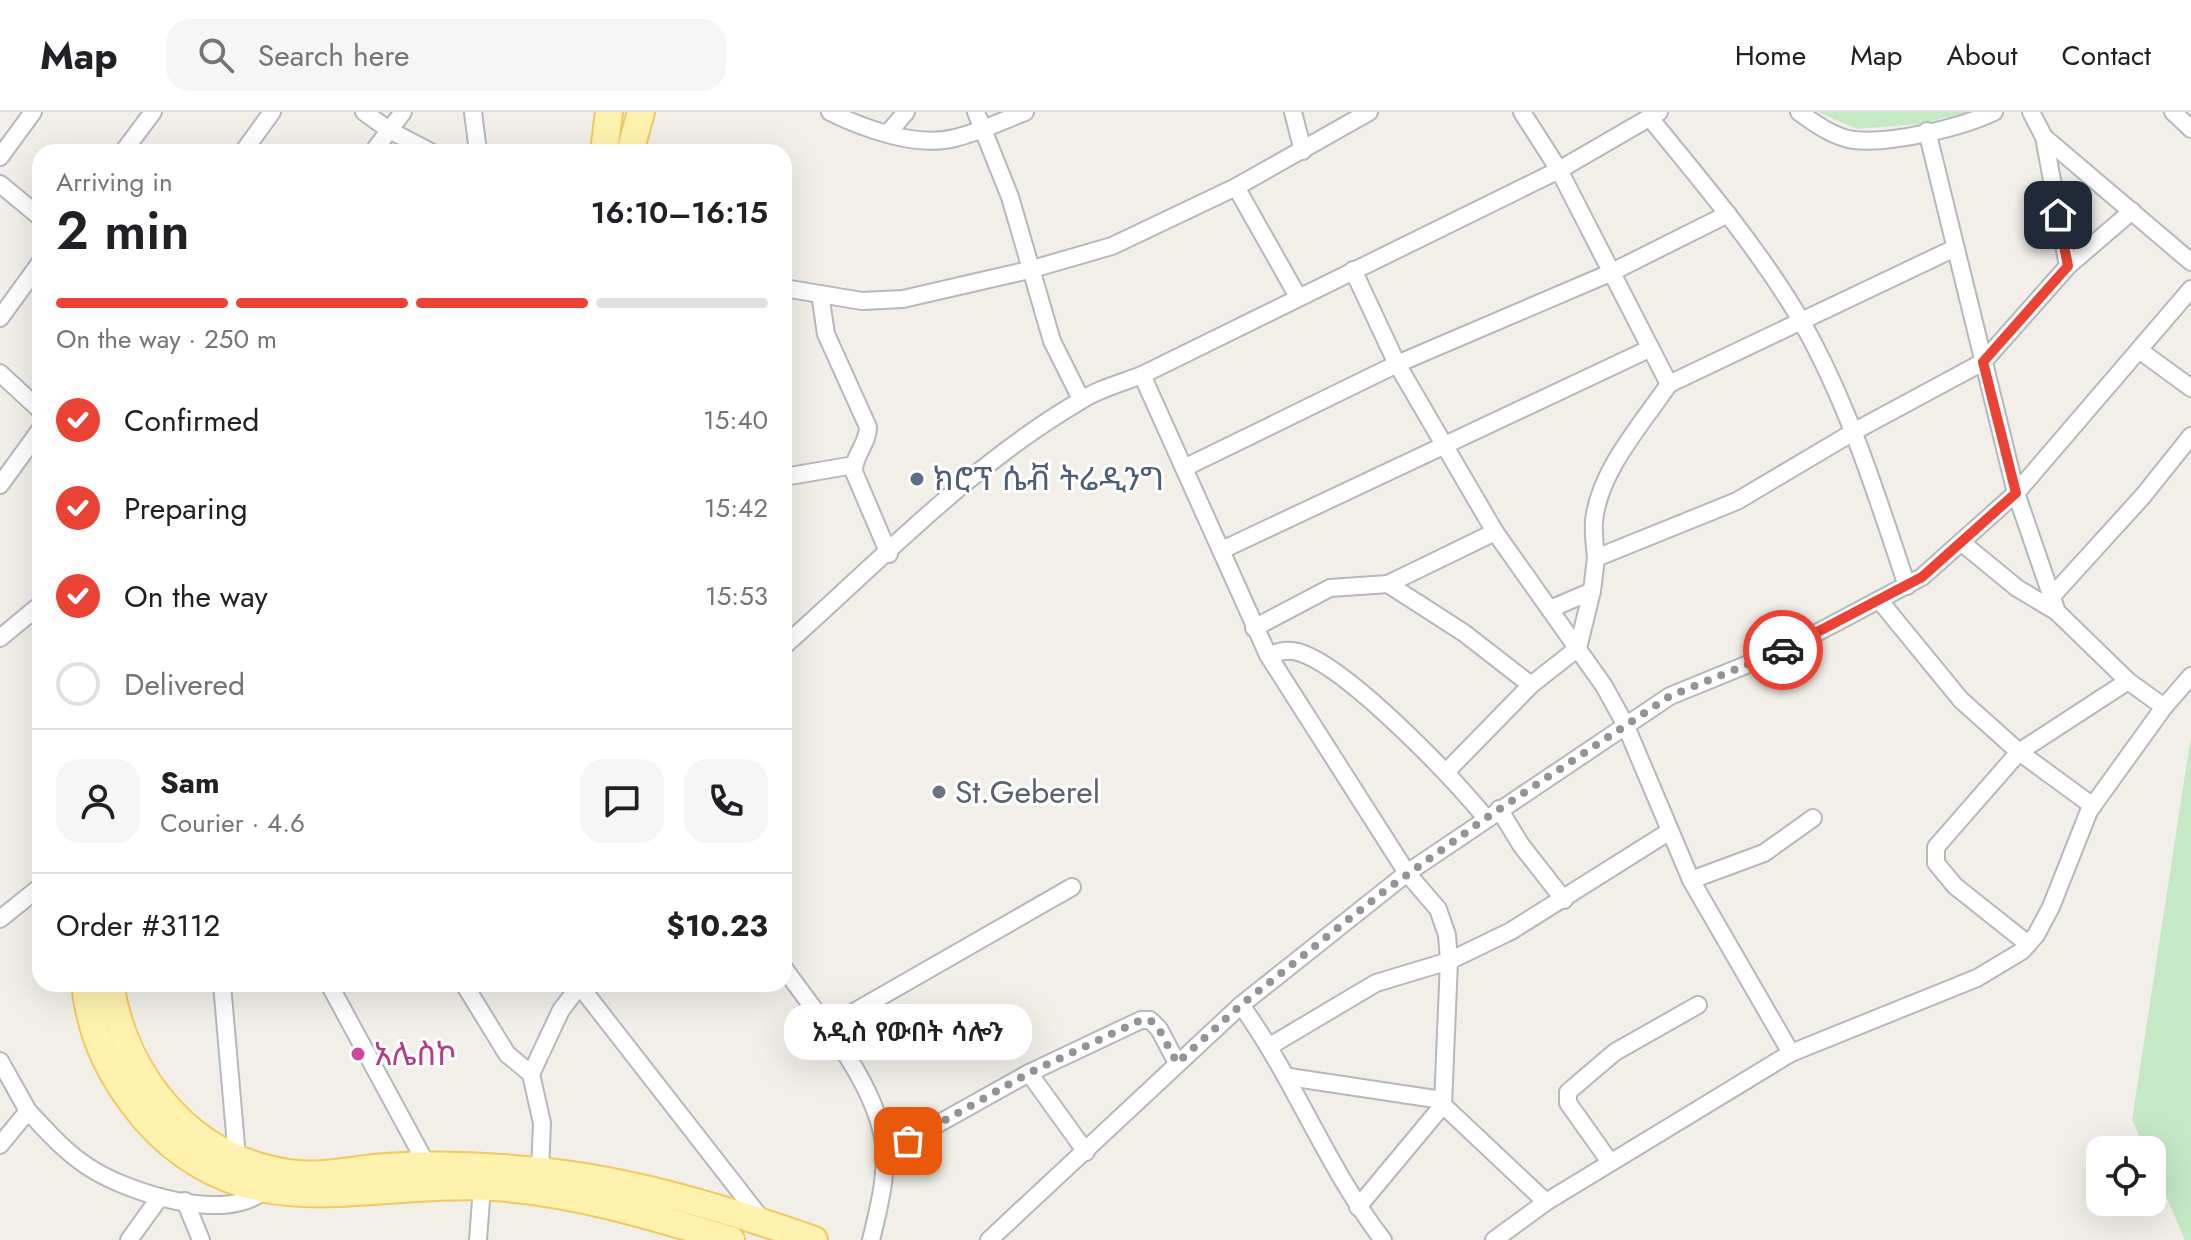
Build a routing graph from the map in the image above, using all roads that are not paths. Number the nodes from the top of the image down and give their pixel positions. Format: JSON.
{"nodes":[{"id":1,"x":33,"y":112,"type":"edge"},
{"id":2,"x":153,"y":112,"type":"edge"},
{"id":3,"x":272,"y":112,"type":"edge"},
{"id":4,"x":364,"y":112,"type":"edge"},
{"id":5,"x":403,"y":112,"type":"edge"},
{"id":6,"x":473,"y":112,"type":"edge"},
{"id":7,"x":609,"y":112,"type":"edge"},
{"id":8,"x":641,"y":112,"type":"edge"},
{"id":9,"x":830,"y":112,"type":"edge"},
{"id":10,"x":906,"y":112,"type":"edge"},
{"id":11,"x":976,"y":112,"type":"edge"},
{"id":12,"x":1025,"y":112,"type":"edge"},
{"id":13,"x":1293,"y":112,"type":"edge"},
{"id":14,"x":1369,"y":112,"type":"edge"},
{"id":15,"x":1522,"y":112,"type":"edge"},
{"id":16,"x":1799,"y":112,"type":"edge"},
{"id":17,"x":1994,"y":112,"type":"edge"},
{"id":18,"x":2031,"y":112,"type":"edge"},
{"id":19,"x":2173,"y":112,"type":"edge"},
{"id":20,"x":1654,"y":115,"type":"edge"},
{"id":21,"x":2191,"y":129,"type":"edge"},
{"id":22,"x":389,"y":130,"type":"junction"},
{"id":23,"x":980,"y":130,"type":"junction"},
{"id":24,"x":1927,"y":131,"type":"junction"},
{"id":25,"x":888,"y":133,"type":"junction"},
{"id":26,"x":2044,"y":137,"type":"junction"},
{"id":27,"x":129,"y":144,"type":"edge"},
{"id":28,"x":249,"y":144,"type":"edge"},
{"id":29,"x":379,"y":144,"type":"edge"},
{"id":30,"x":416,"y":144,"type":"edge"},
{"id":31,"x":477,"y":144,"type":"edge"},
{"id":32,"x":605,"y":144,"type":"edge"},
{"id":33,"x":632,"y":144,"type":"edge"},
{"id":34,"x":1303,"y":151,"type":"junction"},
{"id":35,"x":0,"y":157,"type":"edge"},
{"id":36,"x":1559,"y":170,"type":"junction"},
{"id":37,"x":0,"y":184,"type":"edge"},
{"id":38,"x":1236,"y":187,"type":"junction"},
{"id":39,"x":32,"y":210,"type":"edge"},
{"id":40,"x":2132,"y":211,"type":"junction"},
{"id":41,"x":1728,"y":214,"type":"junction"},
{"id":42,"x":1955,"y":248,"type":"junction"},
{"id":43,"x":2191,"y":262,"type":"edge"},
{"id":44,"x":2068,"y":266,"type":"junction"},
{"id":45,"x":1029,"y":270,"type":"junction"},
{"id":46,"x":1353,"y":270,"type":"junction"},
{"id":47,"x":1610,"y":273,"type":"junction"},
{"id":48,"x":32,"y":274,"type":"edge"},
{"id":49,"x":792,"y":289,"type":"edge"},
{"id":50,"x":2191,"y":289,"type":"edge"},
{"id":51,"x":820,"y":294,"type":"junction"},
{"id":52,"x":1297,"y":295,"type":"junction"},
{"id":53,"x":0,"y":318,"type":"edge"},
{"id":54,"x":1802,"y":323,"type":"junction"},
{"id":55,"x":1649,"y":349,"type":"junction"},
{"id":56,"x":2139,"y":350,"type":"junction"},
{"id":57,"x":1983,"y":362,"type":"junction"},
{"id":58,"x":1397,"y":364,"type":"junction"},
{"id":59,"x":0,"y":373,"type":"edge"},
{"id":60,"x":1142,"y":375,"type":"junction"},
{"id":61,"x":1669,"y":384,"type":"junction"},
{"id":62,"x":2191,"y":388,"type":"edge"},
{"id":63,"x":1081,"y":399,"type":"junction"},
{"id":64,"x":32,"y":403,"type":"edge"},
{"id":65,"x":1855,"y":431,"type":"junction"},
{"id":66,"x":2191,"y":436,"type":"edge"},
{"id":67,"x":32,"y":441,"type":"edge"},
{"id":68,"x":1443,"y":445,"type":"junction"},
{"id":69,"x":854,"y":465,"type":"junction"},
{"id":70,"x":1184,"y":468,"type":"junction"},
{"id":71,"x":792,"y":476,"type":"edge"},
{"id":72,"x":0,"y":485,"type":"edge"},
{"id":73,"x":2016,"y":493,"type":"junction"},
{"id":74,"x":1495,"y":532,"type":"junction"},
{"id":75,"x":1961,"y":542,"type":"junction"},
{"id":76,"x":1222,"y":550,"type":"junction"},
{"id":77,"x":889,"y":554,"type":"junction"},
{"id":78,"x":1596,"y":558,"type":"junction"},
{"id":79,"x":1388,"y":584,"type":"junction"},
{"id":80,"x":1907,"y":586,"type":"junction"},
{"id":81,"x":1592,"y":591,"type":"junction"},
{"id":82,"x":1879,"y":600,"type":"junction"},
{"id":83,"x":2055,"y":603,"type":"junction"},
{"id":84,"x":1550,"y":609,"type":"junction"},
{"id":85,"x":32,"y":612,"type":"edge"},
{"id":86,"x":1254,"y":628,"type":"junction"},
{"id":87,"x":0,"y":638,"type":"edge"},
{"id":88,"x":792,"y":639,"type":"edge"},
{"id":89,"x":1578,"y":648,"type":"junction"},
{"id":90,"x":1268,"y":655,"type":"junction"},
{"id":91,"x":2191,"y":676,"type":"edge"},
{"id":92,"x":2128,"y":681,"type":"junction"},
{"id":93,"x":1531,"y":685,"type":"junction"},
{"id":94,"x":2164,"y":707,"type":"junction"},
{"id":95,"x":1625,"y":724,"type":"junction"},
{"id":96,"x":2019,"y":752,"type":"junction"},
{"id":97,"x":1447,"y":771,"type":"junction"},
{"id":98,"x":2093,"y":806,"type":"junction"},
{"id":99,"x":1492,"y":813,"type":"junction"},
{"id":100,"x":1813,"y":818,"type":"dead end"},
{"id":101,"x":1670,"y":831,"type":"junction"},
{"id":102,"x":1407,"y":873,"type":"junction"},
{"id":103,"x":1691,"y":880,"type":"junction"},
{"id":104,"x":1072,"y":887,"type":"dead end"},
{"id":105,"x":32,"y":899,"type":"edge"},
{"id":106,"x":1564,"y":900,"type":"junction"},
{"id":107,"x":0,"y":919,"type":"edge"},
{"id":108,"x":2028,"y":944,"type":"junction"},
{"id":109,"x":1449,"y":961,"type":"junction"},
{"id":110,"x":792,"y":979,"type":"edge"},
{"id":111,"x":87,"y":992,"type":"edge"},
{"id":112,"x":112,"y":992,"type":"edge"},
{"id":113,"x":223,"y":992,"type":"edge"},
{"id":114,"x":333,"y":992,"type":"edge"},
{"id":115,"x":469,"y":992,"type":"edge"},
{"id":116,"x":575,"y":992,"type":"edge"},
{"id":117,"x":586,"y":992,"type":"edge"},
{"id":118,"x":1241,"y":1005,"type":"junction"},
{"id":119,"x":1698,"y":1005,"type":"dead end"},
{"id":120,"x":826,"y":1028,"type":"junction"},
{"id":121,"x":1270,"y":1046,"type":"junction"},
{"id":122,"x":1791,"y":1053,"type":"junction"},
{"id":123,"x":0,"y":1061,"type":"edge"},
{"id":124,"x":1177,"y":1063,"type":"junction"},
{"id":125,"x":1029,"y":1073,"type":"junction"},
{"id":126,"x":531,"y":1074,"type":"junction"},
{"id":127,"x":1289,"y":1077,"type":"junction"},
{"id":128,"x":1443,"y":1102,"type":"junction"},
{"id":129,"x":28,"y":1111,"type":"junction"},
{"id":130,"x":0,"y":1145,"type":"edge"},
{"id":131,"x":1086,"y":1152,"type":"junction"},
{"id":132,"x":884,"y":1154,"type":"junction"},
{"id":133,"x":237,"y":1157,"type":"junction"},
{"id":134,"x":1610,"y":1162,"type":"junction"},
{"id":135,"x":427,"y":1165,"type":"junction"},
{"id":136,"x":540,"y":1171,"type":"junction"},
{"id":137,"x":482,"y":1187,"type":"junction"},
{"id":138,"x":263,"y":1191,"type":"junction"},
{"id":139,"x":160,"y":1197,"type":"junction"},
{"id":140,"x":185,"y":1201,"type":"junction"},
{"id":141,"x":1546,"y":1202,"type":"junction"},
{"id":142,"x":1358,"y":1207,"type":"junction"},
{"id":143,"x":763,"y":1222,"type":"junction"},
{"id":144,"x":129,"y":1240,"type":"edge"},
{"id":145,"x":201,"y":1240,"type":"edge"},
{"id":146,"x":478,"y":1240,"type":"edge"},
{"id":147,"x":731,"y":1240,"type":"edge"},
{"id":148,"x":814,"y":1240,"type":"edge"},
{"id":149,"x":871,"y":1240,"type":"edge"},
{"id":150,"x":989,"y":1240,"type":"edge"},
{"id":151,"x":1383,"y":1240,"type":"edge"},
{"id":152,"x":1494,"y":1240,"type":"edge"}],
"edges":[{"from":1,"to":35,"type":"street"},
{"from":2,"to":27,"type":"street"},
{"from":3,"to":28,"type":"street"},
{"from":4,"to":22,"type":"street"},
{"from":5,"to":22,"type":"street"},
{"from":6,"to":31,"type":"street"},
{"from":7,"to":32,"type":"main road"},
{"from":8,"to":33,"type":"main road"},
{"from":9,"to":25,"type":"street"},
{"from":10,"to":25,"type":"street"},
{"from":11,"to":23,"type":"street"},
{"from":12,"to":23,"type":"street"},
{"from":13,"to":34,"type":"street"},
{"from":14,"to":34,"type":"street"},
{"from":15,"to":36,"type":"street"},
{"from":16,"to":24,"type":"street"},
{"from":17,"to":24,"type":"street"},
{"from":18,"to":26,"type":"street"},
{"from":19,"to":21,"type":"street"},
{"from":20,"to":36,"type":"street"},
{"from":20,"to":41,"type":"street"},
{"from":22,"to":29,"type":"street"},
{"from":22,"to":30,"type":"street"},
{"from":23,"to":25,"type":"street"},
{"from":23,"to":45,"type":"street"},
{"from":24,"to":42,"type":"street"},
{"from":26,"to":40,"type":"street"},
{"from":26,"to":44,"type":"street"},
{"from":34,"to":38,"type":"street"},
{"from":36,"to":46,"type":"street"},
{"from":36,"to":47,"type":"street"},
{"from":37,"to":39,"type":"street"},
{"from":38,"to":45,"type":"street"},
{"from":38,"to":52,"type":"street"},
{"from":40,"to":43,"type":"street"},
{"from":40,"to":44,"type":"street"},
{"from":41,"to":47,"type":"street"},
{"from":41,"to":54,"type":"street"},
{"from":42,"to":54,"type":"street"},
{"from":42,"to":57,"type":"street"},
{"from":44,"to":57,"type":"street"},
{"from":45,"to":51,"type":"street"},
{"from":45,"to":63,"type":"street"},
{"from":46,"to":52,"type":"street"},
{"from":46,"to":58,"type":"street"},
{"from":47,"to":55,"type":"street"},
{"from":47,"to":58,"type":"street"},
{"from":48,"to":53,"type":"street"},
{"from":49,"to":51,"type":"street"},
{"from":50,"to":56,"type":"street"},
{"from":51,"to":69,"type":"street"},
{"from":52,"to":60,"type":"street"},
{"from":54,"to":61,"type":"street"},
{"from":54,"to":65,"type":"street"},
{"from":55,"to":61,"type":"street"},
{"from":55,"to":68,"type":"street"},
{"from":56,"to":62,"type":"street"},
{"from":56,"to":73,"type":"street"},
{"from":57,"to":65,"type":"street"},
{"from":57,"to":73,"type":"street"},
{"from":58,"to":68,"type":"street"},
{"from":58,"to":70,"type":"street"},
{"from":59,"to":64,"type":"street"},
{"from":60,"to":63,"type":"street"},
{"from":60,"to":70,"type":"street"},
{"from":61,"to":78,"type":"street"},
{"from":63,"to":77,"type":"street"},
{"from":65,"to":78,"type":"street"},
{"from":65,"to":80,"type":"street"},
{"from":66,"to":83,"type":"street"},
{"from":67,"to":72,"type":"street"},
{"from":68,"to":74,"type":"street"},
{"from":68,"to":76,"type":"street"},
{"from":69,"to":71,"type":"street"},
{"from":69,"to":77,"type":"street"},
{"from":70,"to":76,"type":"street"},
{"from":73,"to":75,"type":"street"},
{"from":73,"to":83,"type":"street"},
{"from":74,"to":79,"type":"street"},
{"from":74,"to":84,"type":"street"},
{"from":75,"to":80,"type":"street"},
{"from":75,"to":83,"type":"street"},
{"from":76,"to":86,"type":"street"},
{"from":77,"to":88,"type":"street"},
{"from":78,"to":81,"type":"street"},
{"from":79,"to":86,"type":"street"},
{"from":79,"to":93,"type":"street"},
{"from":80,"to":82,"type":"street"},
{"from":81,"to":84,"type":"street"},
{"from":81,"to":89,"type":"street"},
{"from":82,"to":95,"type":"street"},
{"from":82,"to":96,"type":"street"},
{"from":83,"to":92,"type":"street"},
{"from":84,"to":89,"type":"street"},
{"from":85,"to":87,"type":"street"},
{"from":86,"to":90,"type":"street"},
{"from":89,"to":93,"type":"street"},
{"from":89,"to":95,"type":"street"},
{"from":90,"to":97,"type":"street"},
{"from":90,"to":102,"type":"street"},
{"from":91,"to":94,"type":"street"},
{"from":92,"to":94,"type":"street"},
{"from":92,"to":96,"type":"street"},
{"from":93,"to":97,"type":"street"},
{"from":94,"to":98,"type":"street"},
{"from":95,"to":99,"type":"street"},
{"from":95,"to":101,"type":"street"},
{"from":96,"to":98,"type":"street"},
{"from":96,"to":108,"type":"street"},
{"from":97,"to":99,"type":"street"},
{"from":98,"to":108,"type":"street"},
{"from":99,"to":102,"type":"street"},
{"from":99,"to":106,"type":"street"},
{"from":100,"to":103,"type":"street"},
{"from":101,"to":103,"type":"street"},
{"from":101,"to":106,"type":"street"},
{"from":102,"to":109,"type":"street"},
{"from":102,"to":118,"type":"street"},
{"from":103,"to":122,"type":"street"},
{"from":104,"to":120,"type":"street"},
{"from":105,"to":107,"type":"street"},
{"from":106,"to":109,"type":"street"},
{"from":108,"to":122,"type":"street"},
{"from":109,"to":121,"type":"street"},
{"from":109,"to":128,"type":"street"},
{"from":110,"to":120,"type":"street"},
{"from":111,"to":138,"type":"main road"},
{"from":112,"to":133,"type":"main road"},
{"from":113,"to":133,"type":"street"},
{"from":114,"to":135,"type":"street"},
{"from":115,"to":126,"type":"street"},
{"from":116,"to":126,"type":"street"},
{"from":117,"to":143,"type":"street"},
{"from":118,"to":121,"type":"street"},
{"from":118,"to":124,"type":"street"},
{"from":119,"to":134,"type":"street"},
{"from":120,"to":132,"type":"street"},
{"from":121,"to":127,"type":"street"},
{"from":122,"to":134,"type":"street"},
{"from":123,"to":129,"type":"street"},
{"from":124,"to":125,"type":"street"},
{"from":124,"to":131,"type":"street"},
{"from":125,"to":131,"type":"street"},
{"from":125,"to":132,"type":"street"},
{"from":126,"to":136,"type":"street"},
{"from":127,"to":128,"type":"street"},
{"from":127,"to":142,"type":"street"},
{"from":128,"to":141,"type":"street"},
{"from":128,"to":142,"type":"street"},
{"from":129,"to":130,"type":"street"},
{"from":129,"to":139,"type":"street"},
{"from":131,"to":150,"type":"street"},
{"from":132,"to":149,"type":"street"},
{"from":133,"to":135,"type":"main road"},
{"from":134,"to":141,"type":"street"},
{"from":135,"to":136,"type":"main road"},
{"from":136,"to":143,"type":"main road"},
{"from":137,"to":138,"type":"main road"},
{"from":137,"to":146,"type":"street"},
{"from":137,"to":147,"type":"main road"},
{"from":138,"to":140,"type":"street"},
{"from":139,"to":140,"type":"street"},
{"from":139,"to":144,"type":"street"},
{"from":140,"to":145,"type":"street"},
{"from":141,"to":152,"type":"street"},
{"from":142,"to":151,"type":"street"},
{"from":143,"to":148,"type":"main road"}]}
